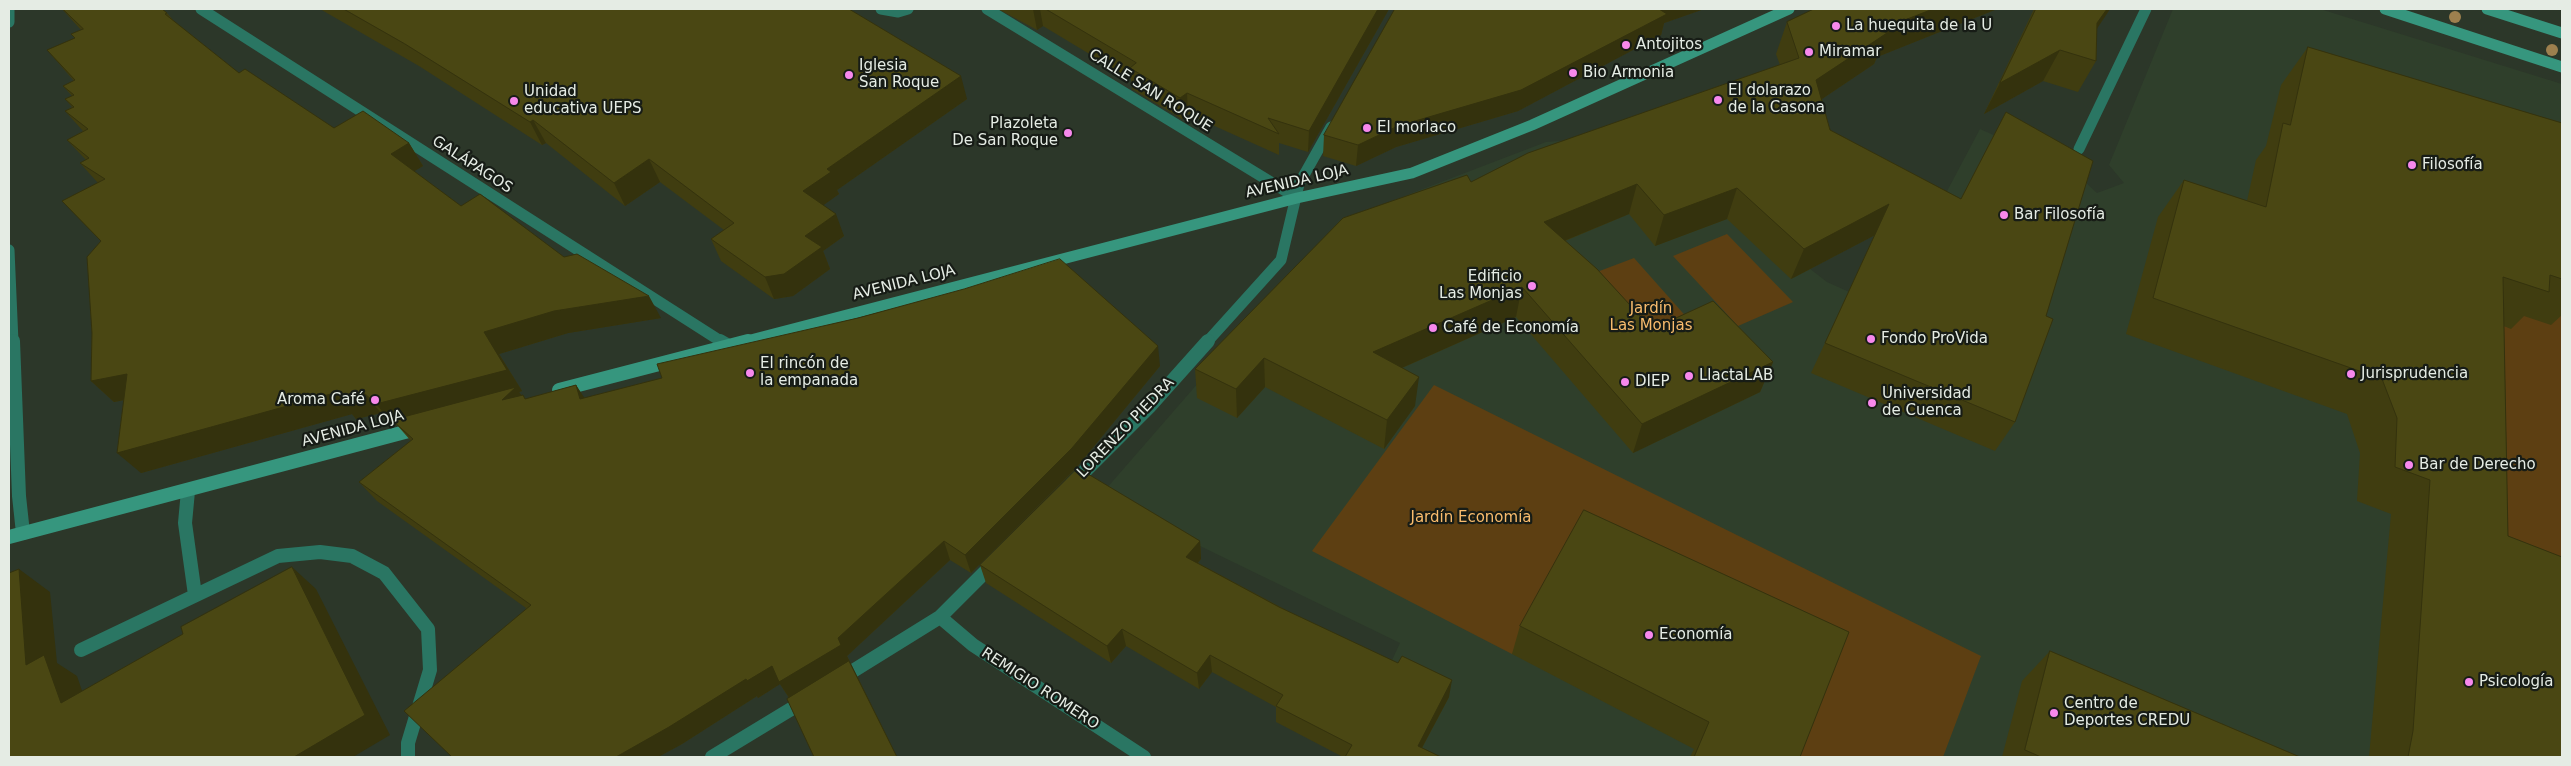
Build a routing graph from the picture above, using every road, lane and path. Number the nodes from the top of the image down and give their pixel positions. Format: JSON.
{"nodes":[{"id":1,"x":9,"y":9,"type":"edge"},
{"id":2,"x":202,"y":9,"type":"edge"},
{"id":3,"x":881,"y":9,"type":"edge"},
{"id":4,"x":908,"y":9,"type":"edge"},
{"id":5,"x":987,"y":9,"type":"edge"},
{"id":6,"x":1789,"y":9,"type":"edge"},
{"id":7,"x":2146,"y":9,"type":"edge"},
{"id":8,"x":2385,"y":9,"type":"edge"},
{"id":9,"x":2487,"y":9,"type":"edge"},
{"id":10,"x":9,"y":22,"type":"edge"},
{"id":11,"x":2562,"y":33,"type":"edge"},
{"id":12,"x":2562,"y":67,"type":"edge"},
{"id":13,"x":1335,"y":120,"type":"edge"},
{"id":14,"x":2079,"y":149,"type":"dead end"},
{"id":15,"x":1297,"y":198,"type":"junction"},
{"id":16,"x":9,"y":250,"type":"edge"},
{"id":17,"x":727,"y":345,"type":"junction"},
{"id":18,"x":544,"y":394,"type":"edge"},
{"id":19,"x":428,"y":426,"type":"edge"},
{"id":20,"x":188,"y":490,"type":"junction"},
{"id":21,"x":1065,"y":491,"type":"edge"},
{"id":22,"x":23,"y":533,"type":"junction"},
{"id":23,"x":9,"y":537,"type":"edge"},
{"id":24,"x":1003,"y":554,"type":"edge"},
{"id":25,"x":195,"y":596,"type":"junction"},
{"id":26,"x":940,"y":617,"type":"junction"},
{"id":27,"x":80,"y":650,"type":"dead end"},
{"id":28,"x":408,"y":757,"type":"edge"},
{"id":29,"x":712,"y":757,"type":"edge"},
{"id":30,"x":1144,"y":757,"type":"edge"}],
"edges":[{"from":1,"to":10,"type":"street"},
{"from":2,"to":17,"type":"street","name":"GALÁPAGOS"},
{"from":3,"to":4,"type":"street"},
{"from":5,"to":15,"type":"street","name":"CALLE SAN ROQUE"},
{"from":6,"to":15,"type":"street","name":"AVENIDA LOJA"},
{"from":7,"to":14,"type":"street"},
{"from":8,"to":12,"type":"street"},
{"from":9,"to":11,"type":"street"},
{"from":13,"to":15,"type":"street","name":"LORENZO PIEDRA"},
{"from":15,"to":17,"type":"street","name":"AVENIDA LOJA"},
{"from":15,"to":21,"type":"street","name":"LORENZO PIEDRA"},
{"from":16,"to":22,"type":"street"},
{"from":17,"to":18,"type":"street","name":"AVENIDA LOJA"},
{"from":19,"to":20,"type":"street","name":"AVENIDA LOJA"},
{"from":20,"to":22,"type":"street","name":"AVENIDA LOJA"},
{"from":20,"to":25,"type":"street"},
{"from":22,"to":23,"type":"street","name":"AVENIDA LOJA"},
{"from":24,"to":26,"type":"street"},
{"from":25,"to":27,"type":"street"},
{"from":25,"to":28,"type":"street"},
{"from":26,"to":29,"type":"street"},
{"from":26,"to":30,"type":"street","name":"REMIGIO ROMERO"}]}
